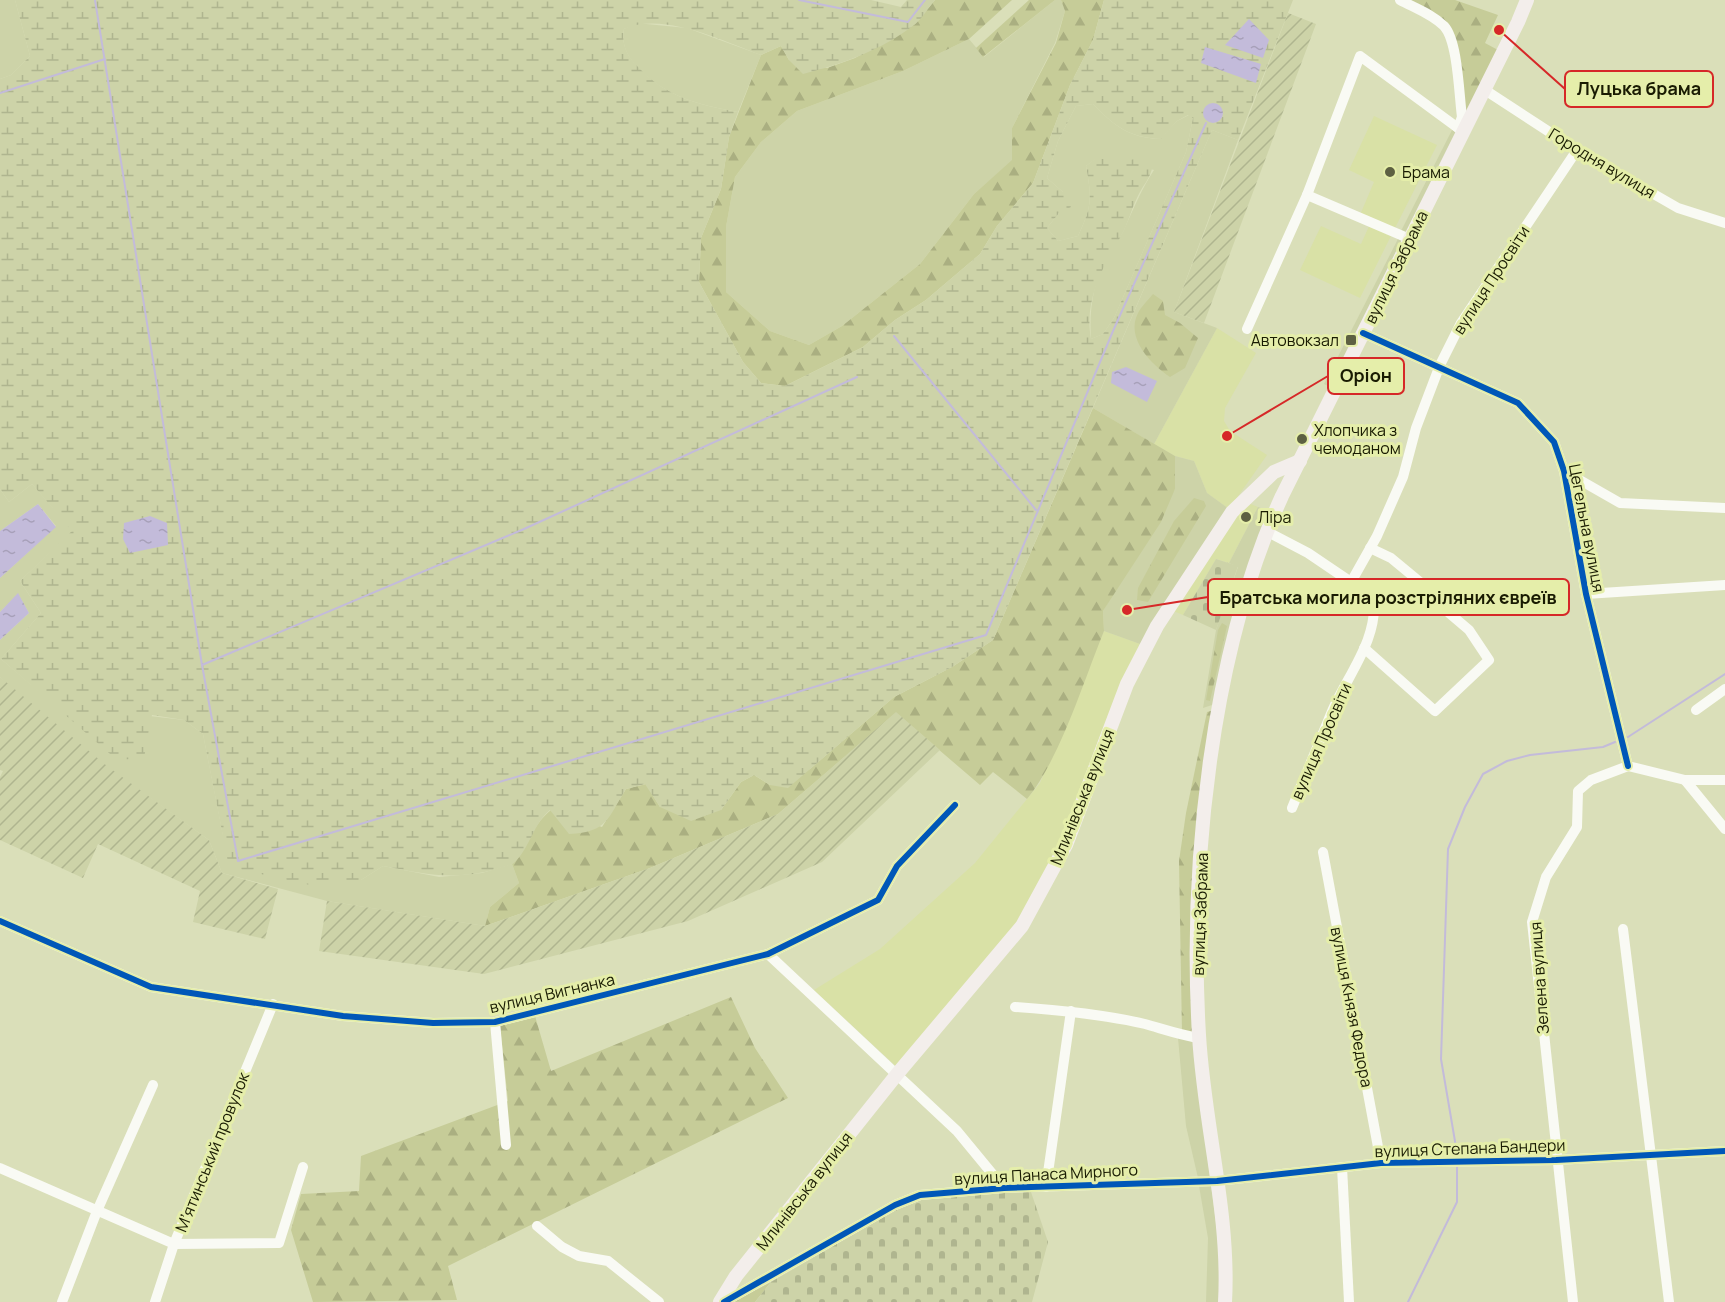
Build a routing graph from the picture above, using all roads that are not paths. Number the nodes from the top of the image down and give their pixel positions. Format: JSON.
{"nodes":[{"id":1,"x":1400,"y":0,"type":"edge"},
{"id":2,"x":1527,"y":0,"type":"edge"},
{"id":3,"x":1485,"y":90,"type":"junction"},
{"id":4,"x":1461,"y":130,"type":"junction"},
{"id":5,"x":1577,"y":150,"type":"junction"},
{"id":6,"x":1307,"y":195,"type":"junction"},
{"id":7,"x":1725,"y":224,"type":"edge"},
{"id":8,"x":1410,"y":239,"type":"junction"},
{"id":9,"x":1247,"y":329,"type":"dead end"},
{"id":10,"x":1363,"y":333,"type":"junction"},
{"id":11,"x":1440,"y":366,"type":"junction"},
{"id":12,"x":1300,"y":460,"type":"junction"},
{"id":13,"x":1564,"y":471,"type":"junction"},
{"id":14,"x":1725,"y":508,"type":"edge"},
{"id":15,"x":1266,"y":531,"type":"junction"},
{"id":16,"x":1370,"y":548,"type":"junction"},
{"id":17,"x":1350,"y":584,"type":"junction"},
{"id":18,"x":1725,"y":585,"type":"edge"},
{"id":19,"x":1586,"y":594,"type":"junction"},
{"id":20,"x":1364,"y":648,"type":"junction"},
{"id":21,"x":1725,"y":689,"type":"edge"},
{"id":22,"x":1696,"y":710,"type":"dead end"},
{"id":23,"x":1628,"y":766,"type":"junction"},
{"id":24,"x":1685,"y":780,"type":"junction"},
{"id":25,"x":1725,"y":780,"type":"edge"},
{"id":26,"x":955,"y":805,"type":"dead end"},
{"id":27,"x":1292,"y":808,"type":"dead end"},
{"id":28,"x":1725,"y":829,"type":"edge"},
{"id":29,"x":1323,"y":852,"type":"dead end"},
{"id":30,"x":1,"y":926,"type":"edge"},
{"id":31,"x":1623,"y":929,"type":"dead end"},
{"id":32,"x":768,"y":954,"type":"junction"},
{"id":33,"x":273,"y":1004,"type":"junction"},
{"id":34,"x":1015,"y":1007,"type":"dead end"},
{"id":35,"x":1071,"y":1011,"type":"junction"},
{"id":36,"x":495,"y":1022,"type":"junction"},
{"id":37,"x":1199,"y":1038,"type":"junction"},
{"id":38,"x":898,"y":1073,"type":"junction"},
{"id":39,"x":153,"y":1085,"type":"dead end"},
{"id":40,"x":506,"y":1146,"type":"dead end"},
{"id":41,"x":1725,"y":1151,"type":"edge"},
{"id":42,"x":1651,"y":1154,"type":"junction"},
{"id":43,"x":1556,"y":1160,"type":"junction"},
{"id":44,"x":1381,"y":1163,"type":"junction"},
{"id":45,"x":303,"y":1167,"type":"dead end"},
{"id":46,"x":1342,"y":1167,"type":"junction"},
{"id":47,"x":0,"y":1168,"type":"edge"},
{"id":48,"x":1217,"y":1181,"type":"junction"},
{"id":49,"x":1046,"y":1187,"type":"junction"},
{"id":50,"x":1004,"y":1188,"type":"junction"},
{"id":51,"x":97,"y":1212,"type":"junction"},
{"id":52,"x":537,"y":1226,"type":"dead end"},
{"id":53,"x":174,"y":1244,"type":"junction"},
{"id":54,"x":62,"y":1302,"type":"edge"},
{"id":55,"x":155,"y":1302,"type":"edge"},
{"id":56,"x":659,"y":1302,"type":"edge"},
{"id":57,"x":722,"y":1302,"type":"edge"},
{"id":58,"x":1225,"y":1302,"type":"edge"},
{"id":59,"x":1349,"y":1302,"type":"edge"},
{"id":60,"x":1573,"y":1302,"type":"edge"},
{"id":61,"x":1669,"y":1302,"type":"edge"}],
"edges":[{"from":1,"to":4,"type":"street"},
{"from":2,"to":3,"type":"main road","name":"вулиця Забрама"},
{"from":3,"to":4,"type":"main road","name":"вулиця Забрама"},
{"from":3,"to":5,"type":"street","name":"Городня вулиця"},
{"from":4,"to":6,"type":"street"},
{"from":4,"to":8,"type":"main road","name":"вулиця Забрама"},
{"from":5,"to":7,"type":"street","name":"Городня вулиця"},
{"from":5,"to":11,"type":"street","name":"вулиця Просвіти"},
{"from":6,"to":8,"type":"street"},
{"from":6,"to":9,"type":"street"},
{"from":8,"to":10,"type":"main road","name":"вулиця Забрама"},
{"from":10,"to":11,"type":"street","name":"Цегельна вулиця"},
{"from":10,"to":12,"type":"main road","name":"вулиця Забрама"},
{"from":11,"to":13,"type":"street","name":"Цегельна вулиця"},
{"from":11,"to":16,"type":"street","name":"вулиця Просвіти"},
{"from":12,"to":15,"type":"main road","name":"вулиця Забрама"},
{"from":12,"to":38,"type":"main road","name":"Млинівська вулиця"},
{"from":13,"to":14,"type":"street"},
{"from":13,"to":19,"type":"street","name":"Цегельна вулиця"},
{"from":15,"to":17,"type":"street","name":"вулиця Просвіти"},
{"from":15,"to":37,"type":"main road","name":"вулиця Забрама"},
{"from":16,"to":17,"type":"street","name":"вулиця Просвіти"},
{"from":16,"to":20,"type":"street"},
{"from":17,"to":20,"type":"street","name":"вулиця Просвіти"},
{"from":18,"to":19,"type":"street"},
{"from":19,"to":23,"type":"street","name":"Цегельна вулиця"},
{"from":20,"to":27,"type":"street","name":"вулиця Просвіти"},
{"from":21,"to":22,"type":"street"},
{"from":23,"to":24,"type":"street"},
{"from":23,"to":43,"type":"street","name":"Зелена вулиця"},
{"from":24,"to":25,"type":"street"},
{"from":24,"to":28,"type":"street"},
{"from":26,"to":32,"type":"street","name":"вулиця Вигнанка"},
{"from":29,"to":44,"type":"street","name":"вулиця Князя Федора"},
{"from":30,"to":33,"type":"street","name":"вулиця Вигнанка"},
{"from":31,"to":42,"type":"street"},
{"from":32,"to":36,"type":"street","name":"вулиця Вигнанка"},
{"from":32,"to":38,"type":"street","name":"вулиця Панаса Мирного"},
{"from":33,"to":36,"type":"street","name":"вулиця Вигнанка"},
{"from":33,"to":53,"type":"street","name":"Мʼятинський провулок"},
{"from":34,"to":35,"type":"street"},
{"from":35,"to":37,"type":"street"},
{"from":35,"to":49,"type":"street"},
{"from":36,"to":40,"type":"street"},
{"from":37,"to":48,"type":"main road","name":"вулиця Забрама"},
{"from":38,"to":50,"type":"street","name":"вулиця Панаса Мирного"},
{"from":38,"to":57,"type":"main road","name":"Млинівська вулиця"},
{"from":39,"to":51,"type":"street"},
{"from":41,"to":42,"type":"street","name":"вулиця Степана Бандери"},
{"from":42,"to":43,"type":"street","name":"вулиця Степана Бандери"},
{"from":42,"to":61,"type":"street"},
{"from":43,"to":44,"type":"street","name":"вулиця Степана Бандери"},
{"from":43,"to":60,"type":"street"},
{"from":44,"to":46,"type":"street","name":"вулиця Степана Бандери"},
{"from":45,"to":53,"type":"street"},
{"from":46,"to":48,"type":"street","name":"вулиця Степана Бандери"},
{"from":46,"to":59,"type":"street"},
{"from":47,"to":51,"type":"street"},
{"from":48,"to":49,"type":"street","name":"вулиця Панаса Мирного"},
{"from":48,"to":58,"type":"main road","name":"вулиця Забрама"},
{"from":49,"to":50,"type":"street","name":"вулиця Панаса Мирного"},
{"from":50,"to":57,"type":"street","name":"вулиця Панаса Мирного"},
{"from":51,"to":53,"type":"street"},
{"from":51,"to":54,"type":"street"},
{"from":52,"to":56,"type":"street"},
{"from":53,"to":55,"type":"street","name":"Мʼятинський провулок"}]}
